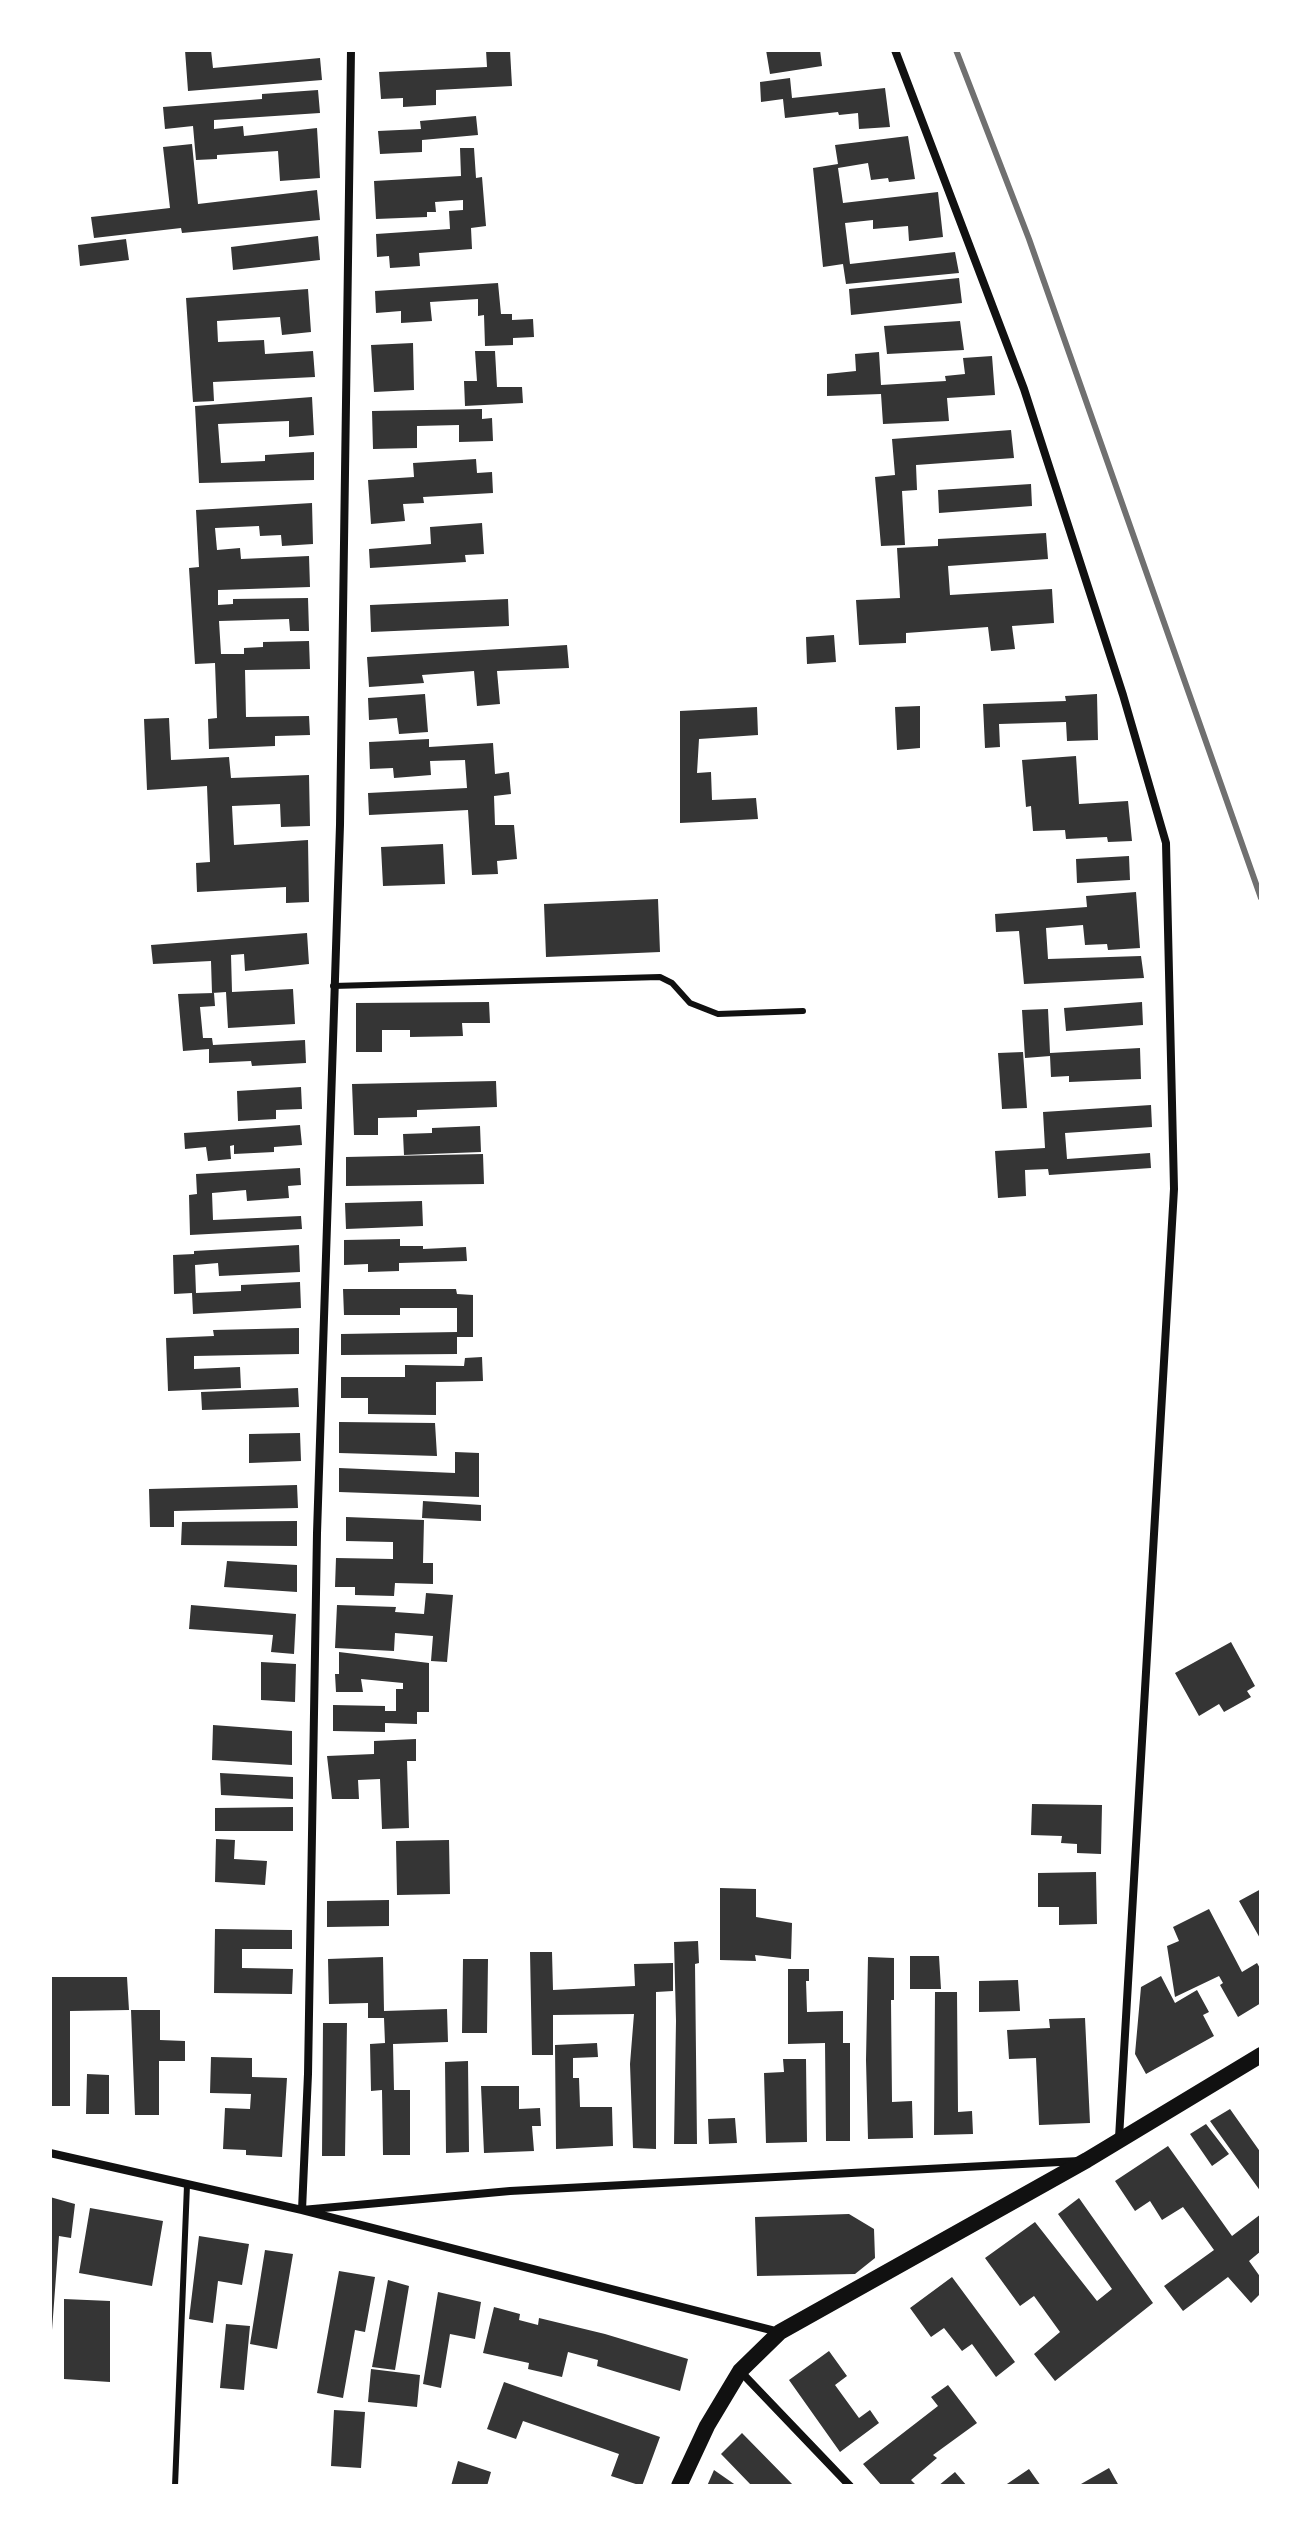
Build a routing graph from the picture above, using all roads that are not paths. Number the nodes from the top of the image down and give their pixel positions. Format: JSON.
{"nodes":[{"id":1,"x":351,"y":50,"type":"edge"},
{"id":2,"x":895,"y":50,"type":"edge"},
{"id":3,"x":333,"y":986,"type":"junction"},
{"id":4,"x":803,"y":1011,"type":"dead end"},
{"id":5,"x":1261,"y":2055,"type":"edge"},
{"id":6,"x":1119,"y":2141,"type":"junction"},
{"id":7,"x":50,"y":2153,"type":"edge"},
{"id":8,"x":1087,"y":2160,"type":"junction"},
{"id":9,"x":187,"y":2185,"type":"junction"},
{"id":10,"x":302,"y":2210,"type":"junction"},
{"id":11,"x":780,"y":2332,"type":"junction"},
{"id":12,"x":740,"y":2371,"type":"junction"},
{"id":13,"x":175,"y":2486,"type":"edge"},
{"id":14,"x":679,"y":2486,"type":"edge"},
{"id":15,"x":850,"y":2486,"type":"edge"}],
"edges":[{"from":1,"to":3,"type":"street"},
{"from":2,"to":6,"type":"street"},
{"from":3,"to":4,"type":"lane"},
{"from":3,"to":10,"type":"street"},
{"from":5,"to":6,"type":"main road"},
{"from":6,"to":8,"type":"main road"},
{"from":7,"to":9,"type":"street"},
{"from":8,"to":10,"type":"street"},
{"from":8,"to":11,"type":"main road"},
{"from":9,"to":10,"type":"street"},
{"from":9,"to":13,"type":"lane"},
{"from":10,"to":11,"type":"street"},
{"from":11,"to":12,"type":"main road"},
{"from":12,"to":14,"type":"main road"},
{"from":12,"to":15,"type":"street"}]}
